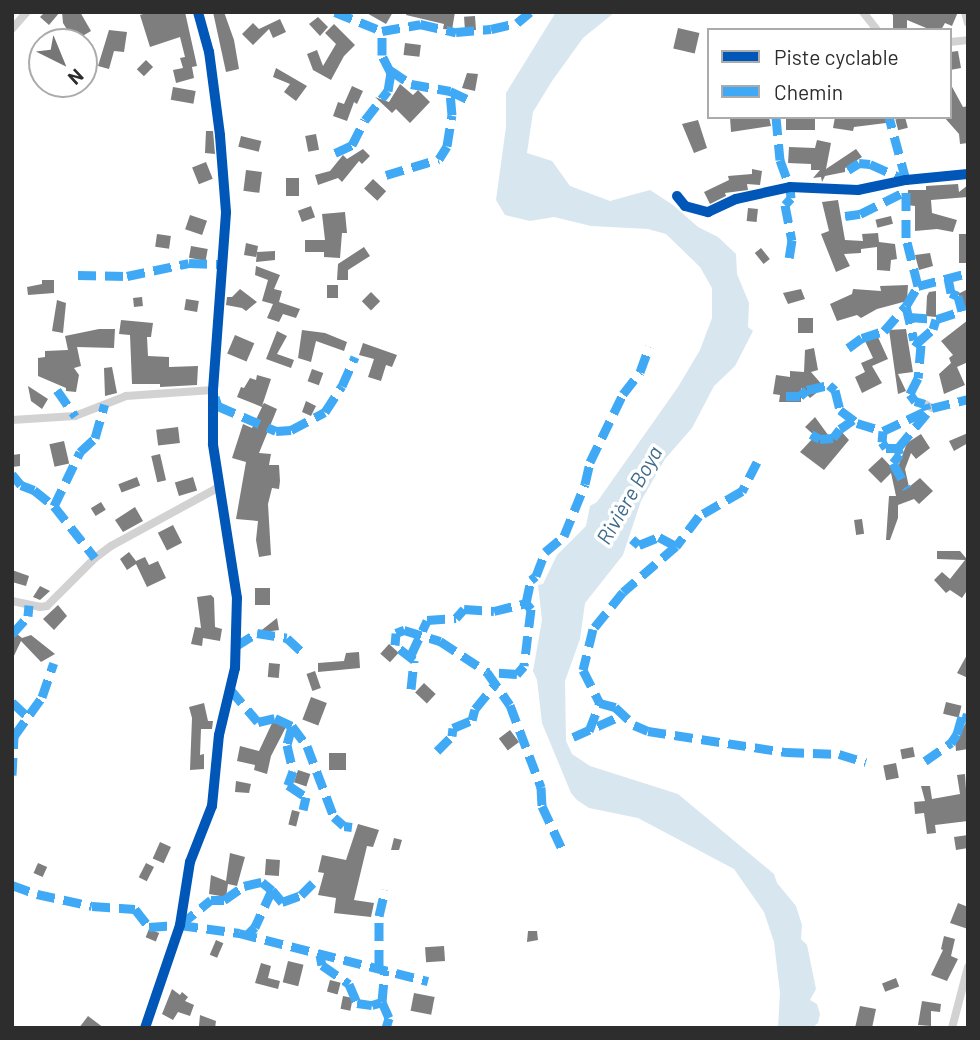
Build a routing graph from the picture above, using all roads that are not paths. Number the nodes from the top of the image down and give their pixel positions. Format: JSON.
{"nodes":[{"id":1,"x":27,"y":12,"type":"edge"},
{"id":2,"x":198,"y":12,"type":"edge"},
{"id":3,"x":863,"y":12,"type":"edge"},
{"id":4,"x":965,"y":12,"type":"edge"},
{"id":5,"x":968,"y":23,"type":"edge"},
{"id":6,"x":875,"y":28,"type":"edge"},
{"id":7,"x":12,"y":29,"type":"edge"},
{"id":8,"x":968,"y":174,"type":"edge"},
{"id":9,"x":677,"y":196,"type":"dead end"},
{"id":10,"x":213,"y":390,"type":"junction"},
{"id":11,"x":12,"y":420,"type":"edge"},
{"id":12,"x":219,"y":487,"type":"junction"},
{"id":13,"x":12,"y":601,"type":"edge"},
{"id":14,"x":968,"y":967,"type":"edge"},
{"id":15,"x":145,"y":1028,"type":"edge"},
{"id":16,"x":951,"y":1028,"type":"edge"}],
"edges":[{"from":1,"to":7,"type":"street"},
{"from":2,"to":10,"type":"street"},
{"from":3,"to":6,"type":"street"},
{"from":4,"to":5,"type":"street"},
{"from":8,"to":9,"type":"street"},
{"from":10,"to":11,"type":"street"},
{"from":10,"to":12,"type":"street"},
{"from":12,"to":13,"type":"street"},
{"from":12,"to":15,"type":"street"},
{"from":14,"to":16,"type":"street"}]}
